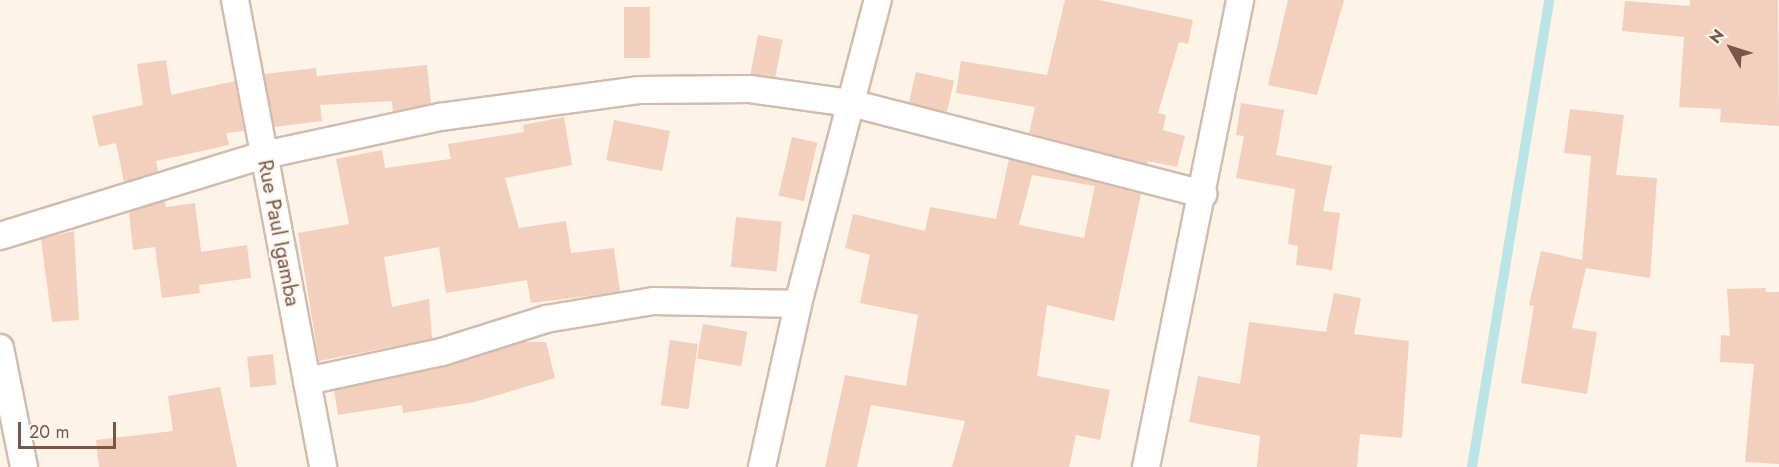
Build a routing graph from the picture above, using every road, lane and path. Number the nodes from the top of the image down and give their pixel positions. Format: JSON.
{"nodes":[{"id":1,"x":235,"y":0,"type":"edge"},
{"id":2,"x":878,"y":0,"type":"edge"},
{"id":3,"x":1240,"y":0,"type":"edge"},
{"id":4,"x":851,"y":103,"type":"junction"},
{"id":5,"x":264,"y":155,"type":"junction"},
{"id":6,"x":1203,"y":194,"type":"junction"},
{"id":7,"x":0,"y":236,"type":"edge"},
{"id":8,"x":798,"y":304,"type":"junction"},
{"id":9,"x":0,"y":348,"type":"edge"},
{"id":10,"x":307,"y":381,"type":"junction"},
{"id":11,"x":24,"y":467,"type":"edge"},
{"id":12,"x":323,"y":467,"type":"edge"},
{"id":13,"x":762,"y":467,"type":"edge"},
{"id":14,"x":1146,"y":467,"type":"edge"}],
"edges":[{"from":1,"to":5,"type":"street","name":"Rue Paul Igamba"},
{"from":2,"to":4,"type":"street"},
{"from":3,"to":6,"type":"street"},
{"from":4,"to":5,"type":"street"},
{"from":4,"to":6,"type":"street"},
{"from":4,"to":8,"type":"street"},
{"from":5,"to":7,"type":"street"},
{"from":5,"to":10,"type":"street","name":"Rue Paul Igamba"},
{"from":6,"to":14,"type":"street"},
{"from":8,"to":10,"type":"street"},
{"from":8,"to":13,"type":"street"},
{"from":9,"to":11,"type":"street"},
{"from":10,"to":12,"type":"street","name":"Rue Paul Igamba"}]}
